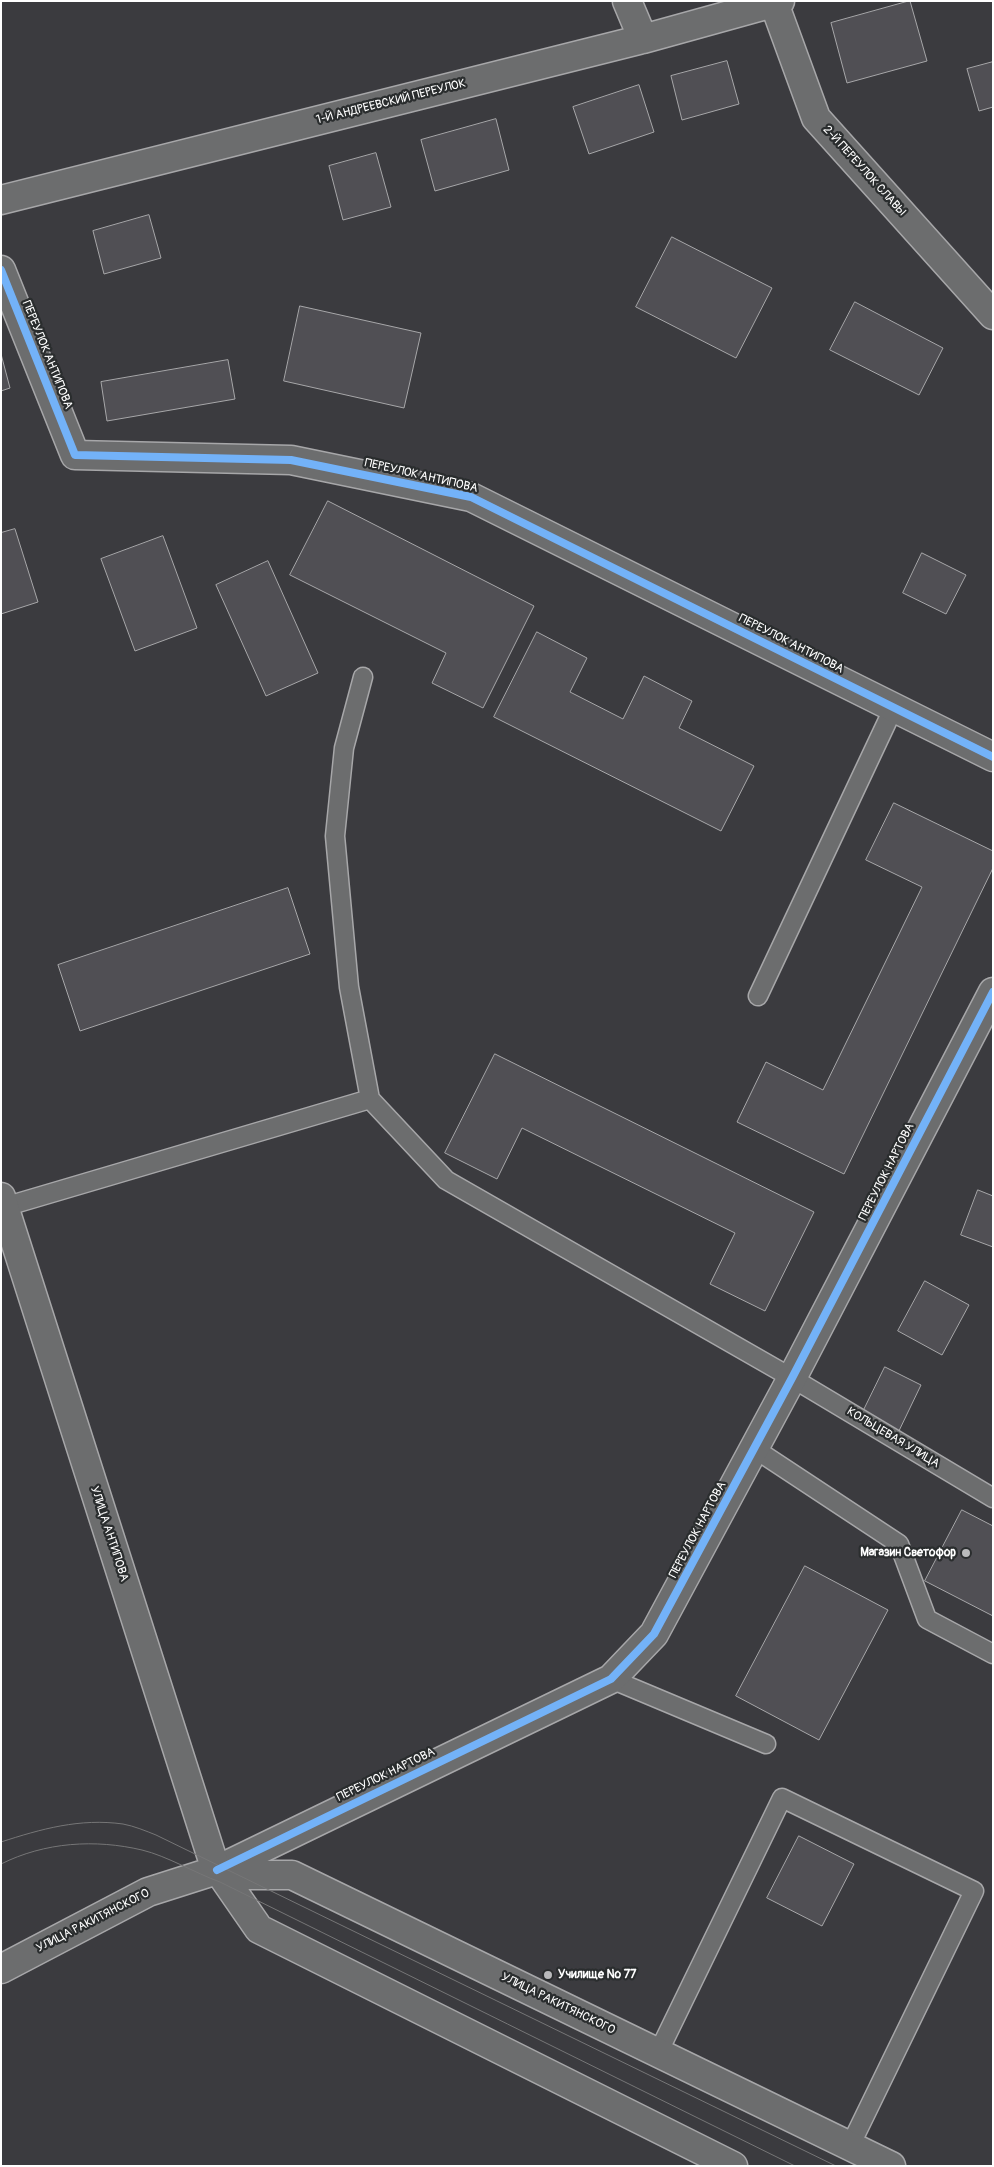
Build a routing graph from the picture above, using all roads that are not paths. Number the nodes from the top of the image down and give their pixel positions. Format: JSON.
{"nodes":[{"id":1,"x":627,"y":1,"type":"edge"},
{"id":2,"x":777,"y":2,"type":"edge"},
{"id":3,"x":643,"y":39,"type":"junction"},
{"id":4,"x":1,"y":200,"type":"edge"},
{"id":5,"x":1,"y":270,"type":"edge"},
{"id":6,"x":993,"y":316,"type":"edge"},
{"id":7,"x":363,"y":677,"type":"dead end"},
{"id":8,"x":894,"y":707,"type":"junction"},
{"id":9,"x":993,"y":757,"type":"edge"},
{"id":10,"x":993,"y":992,"type":"edge"},
{"id":11,"x":758,"y":996,"type":"dead end"},
{"id":12,"x":370,"y":1099,"type":"junction"},
{"id":13,"x":3,"y":1202,"type":"edge"},
{"id":14,"x":792,"y":1378,"type":"junction"},
{"id":15,"x":755,"y":1448,"type":"junction"},
{"id":16,"x":993,"y":1498,"type":"edge"},
{"id":17,"x":993,"y":1654,"type":"edge"},
{"id":18,"x":611,"y":1679,"type":"junction"},
{"id":19,"x":766,"y":1744,"type":"dead end"},
{"id":20,"x":217,"y":1870,"type":"junction"},
{"id":21,"x":1,"y":1969,"type":"edge"},
{"id":22,"x":658,"y":2053,"type":"junction"},
{"id":23,"x":850,"y":2146,"type":"junction"},
{"id":24,"x":733,"y":2166,"type":"edge"},
{"id":25,"x":891,"y":2166,"type":"edge"}],
"edges":[{"from":1,"to":3,"type":"street"},
{"from":2,"to":3,"type":"street","name":"1-Й АНДРЕЕВСКИЙ ПЕРЕУЛОК"},
{"from":2,"to":6,"type":"street","name":"2-Й ПЕРЕУЛОК СЛАВЫ"},
{"from":3,"to":4,"type":"street","name":"1-Й АНДРЕЕВСКИЙ ПЕРЕУЛОК"},
{"from":5,"to":8,"type":"street","name":"ПЕРЕУЛОК АНТИПОВА"},
{"from":7,"to":12,"type":"lane"},
{"from":8,"to":9,"type":"street","name":"ПЕРЕУЛОК АНТИПОВА"},
{"from":8,"to":11,"type":"lane"},
{"from":10,"to":14,"type":"street","name":"ПЕРЕУЛОК НАРТОВА"},
{"from":12,"to":13,"type":"lane"},
{"from":12,"to":14,"type":"lane","name":"КОЛЬЦЕВАЯ УЛИЦА"},
{"from":13,"to":20,"type":"street","name":"УЛИЦА АНТИПОВА"},
{"from":14,"to":15,"type":"street","name":"ПЕРЕУЛОК НАРТОВА"},
{"from":14,"to":16,"type":"lane","name":"КОЛЬЦЕВАЯ УЛИЦА"},
{"from":15,"to":17,"type":"lane"},
{"from":15,"to":18,"type":"street","name":"ПЕРЕУЛОК НАРТОВА"},
{"from":18,"to":19,"type":"lane"},
{"from":18,"to":20,"type":"street","name":"ПЕРЕУЛОК НАРТОВА"},
{"from":20,"to":21,"type":"street","name":"УЛИЦА РАКИТЯНСКОГО"},
{"from":20,"to":22,"type":"street","name":"УЛИЦА РАКИТЯНСКОГО"},
{"from":20,"to":24,"type":"street"},
{"from":22,"to":23,"type":"street","name":"УЛИЦА РАКИТЯНСКОГО"},
{"from":22,"to":23,"type":"lane"},
{"from":23,"to":25,"type":"street","name":"УЛИЦА РАКИТЯНСКОГО"}]}
